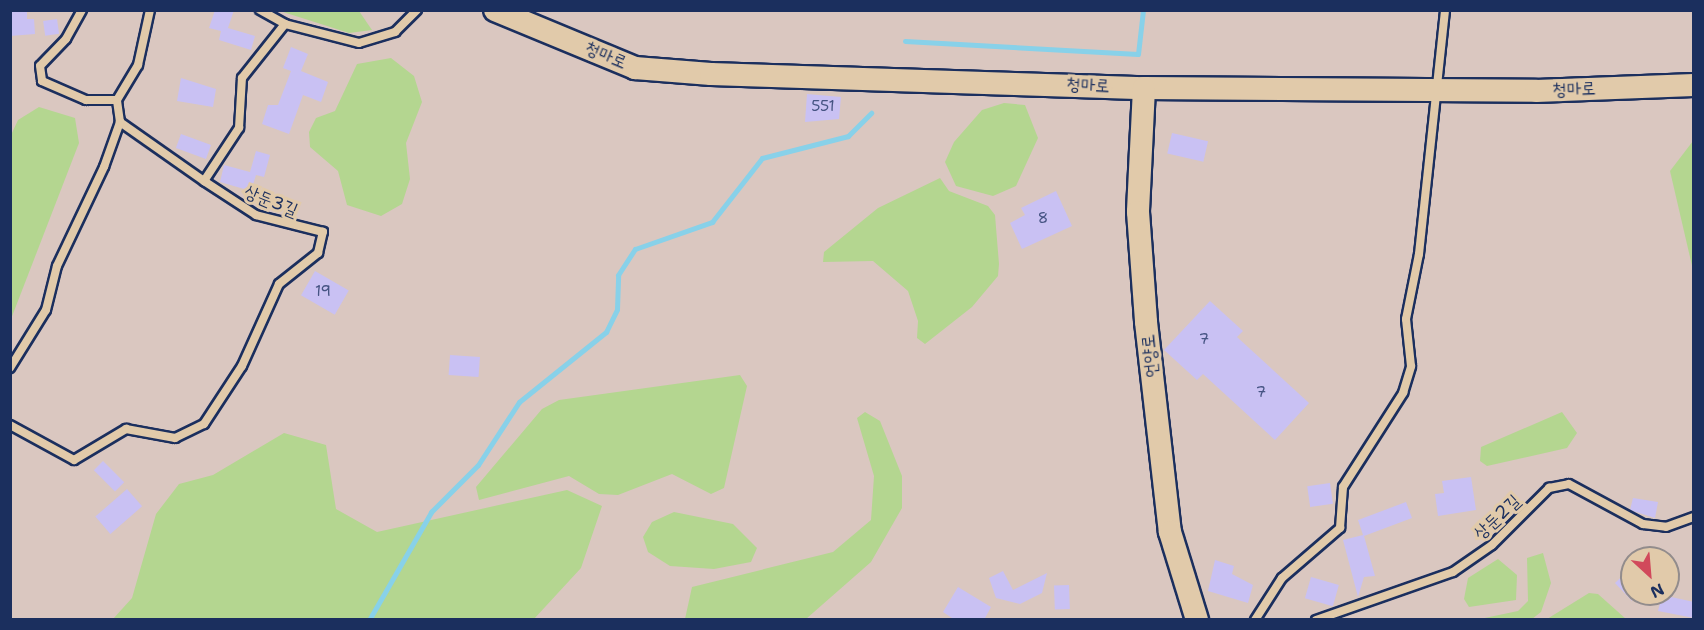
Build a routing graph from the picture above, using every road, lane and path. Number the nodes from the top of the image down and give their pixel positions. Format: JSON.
{"nodes":[{"id":1,"x":82,"y":10,"type":"edge"},
{"id":2,"x":150,"y":10,"type":"edge"},
{"id":3,"x":260,"y":10,"type":"edge"},
{"id":4,"x":417,"y":10,"type":"edge"},
{"id":5,"x":495,"y":10,"type":"edge"},
{"id":6,"x":1445,"y":10,"type":"edge"},
{"id":7,"x":285,"y":24,"type":"junction"},
{"id":8,"x":1694,"y":85,"type":"edge"},
{"id":9,"x":1144,"y":88,"type":"junction"},
{"id":10,"x":1439,"y":90,"type":"junction"},
{"id":11,"x":117,"y":99,"type":"junction"},
{"id":12,"x":120,"y":122,"type":"junction"},
{"id":13,"x":204,"y":181,"type":"junction"},
{"id":14,"x":10,"y":368,"type":"edge"},
{"id":15,"x":10,"y":425,"type":"edge"},
{"id":16,"x":1694,"y":518,"type":"edge"},
{"id":17,"x":1198,"y":619,"type":"edge"},
{"id":18,"x":1255,"y":620,"type":"edge"},
{"id":19,"x":1316,"y":620,"type":"edge"}],
"edges":[{"from":1,"to":11,"type":"lane"},
{"from":2,"to":11,"type":"lane"},
{"from":3,"to":7,"type":"lane"},
{"from":4,"to":7,"type":"lane"},
{"from":5,"to":9,"type":"street","name":"청마로"},
{"from":6,"to":10,"type":"lane"},
{"from":7,"to":13,"type":"lane"},
{"from":8,"to":10,"type":"street","name":"청마로"},
{"from":9,"to":10,"type":"street","name":"청마로"},
{"from":9,"to":17,"type":"street","name":"언양로"},
{"from":10,"to":18,"type":"lane"},
{"from":11,"to":12,"type":"lane"},
{"from":12,"to":13,"type":"lane"},
{"from":12,"to":14,"type":"lane"},
{"from":13,"to":15,"type":"lane","name":"상둔3길"},
{"from":16,"to":19,"type":"lane","name":"상둔2길"}]}
